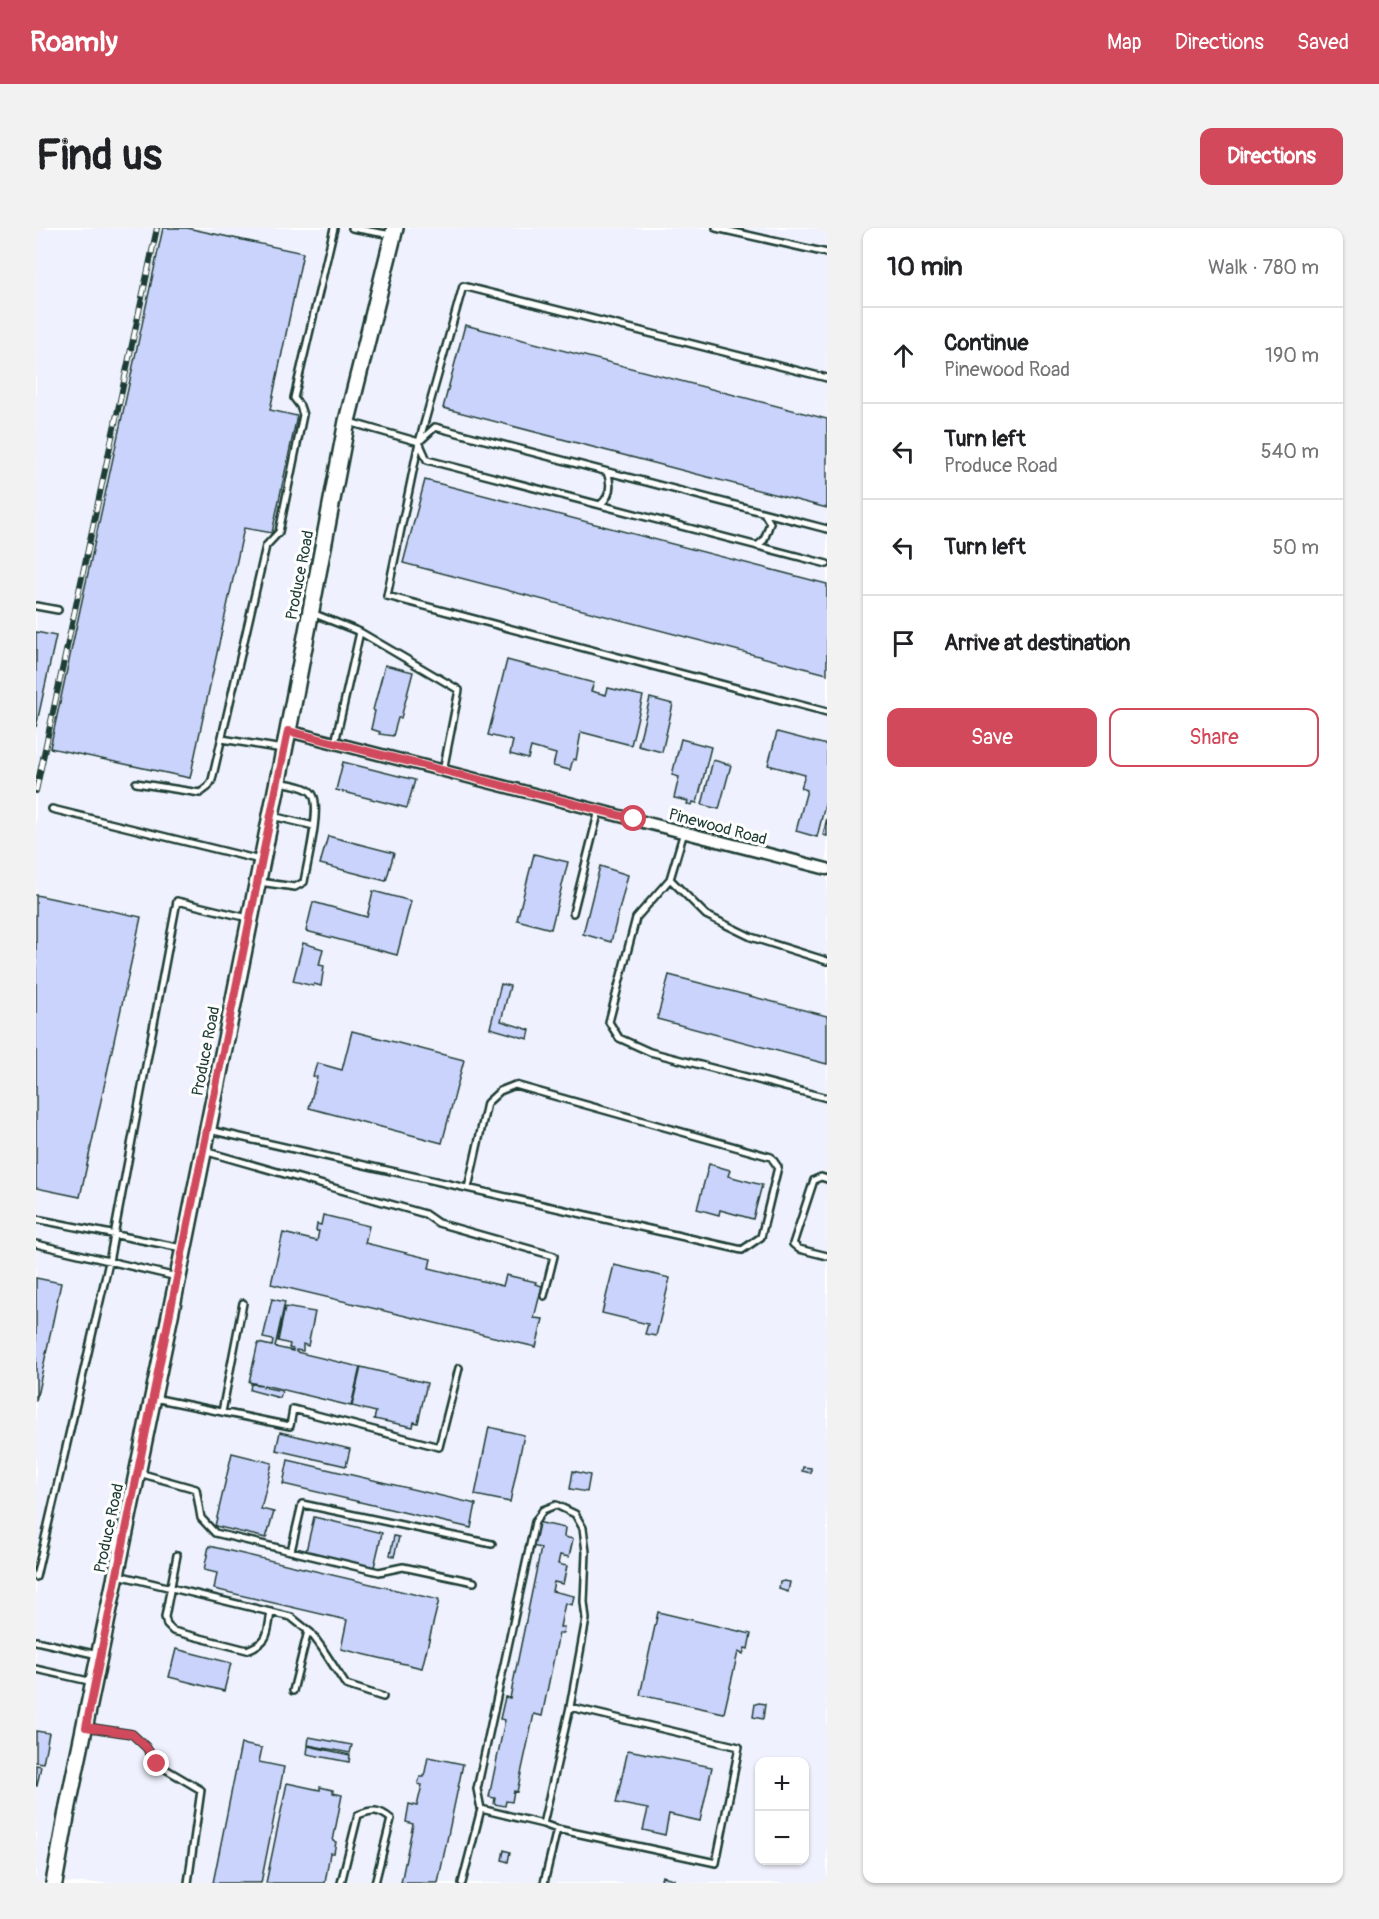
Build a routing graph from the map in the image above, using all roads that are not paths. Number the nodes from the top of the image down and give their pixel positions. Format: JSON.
{"nodes":[{"id":1,"x":334,"y":228,"type":"edge"},
{"id":2,"x":352,"y":228,"type":"edge"},
{"id":3,"x":716,"y":228,"type":"edge"},
{"id":4,"x":394,"y":232,"type":"edge"},
{"id":5,"x":827,"y":253,"type":"edge"},
{"id":6,"x":827,"y":378,"type":"edge"},
{"id":7,"x":347,"y":421,"type":"junction"},
{"id":8,"x":419,"y":442,"type":"junction"},
{"id":9,"x":607,"y":472,"type":"junction"},
{"id":10,"x":600,"y":505,"type":"junction"},
{"id":11,"x":764,"y":513,"type":"junction"},
{"id":12,"x":827,"y":529,"type":"edge"},
{"id":13,"x":757,"y":546,"type":"junction"},
{"id":14,"x":827,"y":564,"type":"edge"},
{"id":15,"x":36,"y":606,"type":"edge"},
{"id":16,"x":58,"y":610,"type":"dead end"},
{"id":17,"x":311,"y":612,"type":"junction"},
{"id":18,"x":360,"y":632,"type":"junction"},
{"id":19,"x":827,"y":712,"type":"edge"},
{"id":20,"x":288,"y":731,"type":"junction"},
{"id":21,"x":222,"y":739,"type":"junction"},
{"id":22,"x":335,"y":743,"type":"junction"},
{"id":23,"x":284,"y":749,"type":"junction"},
{"id":24,"x":443,"y":771,"type":"junction"},
{"id":25,"x":278,"y":781,"type":"junction"},
{"id":26,"x":136,"y":783,"type":"dead end"},
{"id":27,"x":52,"y":809,"type":"dead end"},
{"id":28,"x":599,"y":810,"type":"junction"},
{"id":29,"x":271,"y":816,"type":"junction"},
{"id":30,"x":314,"y":826,"type":"junction"},
{"id":31,"x":684,"y":832,"type":"junction"},
{"id":32,"x":262,"y":860,"type":"junction"},
{"id":33,"x":827,"y":869,"type":"edge"},
{"id":34,"x":670,"y":879,"type":"junction"},
{"id":35,"x":257,"y":881,"type":"junction"},
{"id":36,"x":573,"y":913,"type":"dead end"},
{"id":37,"x":250,"y":918,"type":"junction"},
{"id":38,"x":827,"y":961,"type":"edge"},
{"id":39,"x":827,"y":1098,"type":"edge"},
{"id":40,"x":207,"y":1130,"type":"junction"},
{"id":41,"x":203,"y":1150,"type":"junction"},
{"id":42,"x":827,"y":1179,"type":"edge"},
{"id":43,"x":468,"y":1188,"type":"junction"},
{"id":44,"x":36,"y":1219,"type":"edge"},
{"id":45,"x":114,"y":1234,"type":"junction"},
{"id":46,"x":36,"y":1244,"type":"edge"},
{"id":47,"x":184,"y":1248,"type":"junction"},
{"id":48,"x":827,"y":1256,"type":"edge"},
{"id":49,"x":109,"y":1262,"type":"junction"},
{"id":50,"x":178,"y":1277,"type":"junction"},
{"id":51,"x":544,"y":1296,"type":"dead end"},
{"id":52,"x":243,"y":1303,"type":"dead end"},
{"id":53,"x":459,"y":1368,"type":"dead end"},
{"id":54,"x":152,"y":1398,"type":"junction"},
{"id":55,"x":222,"y":1412,"type":"junction"},
{"id":56,"x":137,"y":1472,"type":"junction"},
{"id":57,"x":492,"y":1544,"type":"dead end"},
{"id":58,"x":291,"y":1551,"type":"junction"},
{"id":59,"x":177,"y":1555,"type":"dead end"},
{"id":60,"x":117,"y":1575,"type":"junction"},
{"id":61,"x":36,"y":1576,"type":"edge"},
{"id":62,"x":474,"y":1582,"type":"dead end"},
{"id":63,"x":169,"y":1587,"type":"junction"},
{"id":64,"x":271,"y":1612,"type":"junction"},
{"id":65,"x":308,"y":1631,"type":"junction"},
{"id":66,"x":36,"y":1641,"type":"edge"},
{"id":67,"x":100,"y":1655,"type":"junction"},
{"id":68,"x":36,"y":1669,"type":"edge"},
{"id":69,"x":94,"y":1682,"type":"junction"},
{"id":70,"x":293,"y":1690,"type":"dead end"},
{"id":71,"x":383,"y":1697,"type":"dead end"},
{"id":72,"x":570,"y":1707,"type":"junction"},
{"id":73,"x":86,"y":1727,"type":"junction"},
{"id":74,"x":482,"y":1809,"type":"junction"},
{"id":75,"x":543,"y":1824,"type":"junction"},
{"id":76,"x":557,"y":1829,"type":"junction"},
{"id":77,"x":54,"y":1883,"type":"edge"},
{"id":78,"x":188,"y":1883,"type":"edge"},
{"id":79,"x":341,"y":1883,"type":"edge"},
{"id":80,"x":375,"y":1883,"type":"edge"},
{"id":81,"x":462,"y":1883,"type":"edge"},
{"id":82,"x":544,"y":1883,"type":"edge"}],
"edges":[{"from":1,"to":21,"type":"lane"},
{"from":2,"to":4,"type":"lane"},
{"from":3,"to":5,"type":"lane"},
{"from":4,"to":7,"type":"street","name":"Produce Road"},
{"from":6,"to":8,"type":"lane"},
{"from":7,"to":8,"type":"lane"},
{"from":7,"to":17,"type":"street","name":"Produce Road"},
{"from":8,"to":9,"type":"lane"},
{"from":8,"to":10,"type":"lane"},
{"from":8,"to":19,"type":"lane"},
{"from":9,"to":10,"type":"lane"},
{"from":9,"to":11,"type":"lane"},
{"from":10,"to":13,"type":"lane"},
{"from":11,"to":12,"type":"lane"},
{"from":11,"to":13,"type":"lane"},
{"from":13,"to":14,"type":"lane"},
{"from":15,"to":16,"type":"lane"},
{"from":17,"to":18,"type":"lane"},
{"from":17,"to":20,"type":"street","name":"Produce Road"},
{"from":18,"to":22,"type":"lane"},
{"from":18,"to":24,"type":"lane"},
{"from":20,"to":22,"type":"street","name":"Pinewood Road"},
{"from":20,"to":23,"type":"street","name":"Produce Road"},
{"from":21,"to":23,"type":"lane"},
{"from":21,"to":26,"type":"lane"},
{"from":22,"to":24,"type":"street","name":"Pinewood Road"},
{"from":23,"to":25,"type":"street","name":"Produce Road"},
{"from":24,"to":28,"type":"street","name":"Pinewood Road"},
{"from":25,"to":29,"type":"street","name":"Produce Road"},
{"from":25,"to":30,"type":"lane"},
{"from":27,"to":32,"type":"lane"},
{"from":28,"to":31,"type":"street","name":"Pinewood Road"},
{"from":28,"to":36,"type":"lane"},
{"from":29,"to":30,"type":"lane"},
{"from":29,"to":32,"type":"street","name":"Produce Road"},
{"from":30,"to":35,"type":"lane"},
{"from":31,"to":33,"type":"street","name":"Pinewood Road"},
{"from":31,"to":34,"type":"lane"},
{"from":32,"to":35,"type":"street","name":"Produce Road"},
{"from":34,"to":38,"type":"lane"},
{"from":34,"to":39,"type":"lane"},
{"from":35,"to":37,"type":"street","name":"Produce Road"},
{"from":37,"to":40,"type":"street","name":"Produce Road"},
{"from":37,"to":45,"type":"lane"},
{"from":40,"to":41,"type":"street","name":"Produce Road"},
{"from":40,"to":43,"type":"lane"},
{"from":41,"to":47,"type":"street","name":"Produce Road"},
{"from":41,"to":51,"type":"lane"},
{"from":42,"to":48,"type":"lane"},
{"from":43,"to":43,"type":"lane"},
{"from":44,"to":45,"type":"lane"},
{"from":45,"to":47,"type":"lane"},
{"from":45,"to":49,"type":"lane"},
{"from":46,"to":49,"type":"lane"},
{"from":47,"to":50,"type":"street","name":"Produce Road"},
{"from":49,"to":50,"type":"lane"},
{"from":49,"to":61,"type":"lane"},
{"from":50,"to":54,"type":"street","name":"Produce Road"},
{"from":52,"to":55,"type":"lane"},
{"from":53,"to":55,"type":"lane"},
{"from":54,"to":55,"type":"lane"},
{"from":54,"to":56,"type":"street","name":"Produce Road"},
{"from":56,"to":58,"type":"lane"},
{"from":56,"to":60,"type":"street","name":"Produce Road"},
{"from":57,"to":58,"type":"lane"},
{"from":58,"to":62,"type":"lane"},
{"from":59,"to":63,"type":"lane"},
{"from":60,"to":63,"type":"lane"},
{"from":60,"to":67,"type":"street","name":"Produce Road"},
{"from":63,"to":64,"type":"lane"},
{"from":63,"to":64,"type":"lane"},
{"from":64,"to":65,"type":"lane"},
{"from":65,"to":70,"type":"lane"},
{"from":65,"to":71,"type":"lane"},
{"from":66,"to":67,"type":"lane"},
{"from":67,"to":69,"type":"street","name":"Produce Road"},
{"from":68,"to":69,"type":"lane"},
{"from":69,"to":73,"type":"street","name":"Produce Road"},
{"from":72,"to":74,"type":"lane"},
{"from":72,"to":75,"type":"lane"},
{"from":72,"to":76,"type":"lane"},
{"from":73,"to":77,"type":"street","name":"Produce Road"},
{"from":73,"to":78,"type":"lane"},
{"from":74,"to":75,"type":"lane"},
{"from":74,"to":81,"type":"lane"},
{"from":75,"to":76,"type":"lane"},
{"from":76,"to":82,"type":"lane"},
{"from":79,"to":80,"type":"lane"}]}
